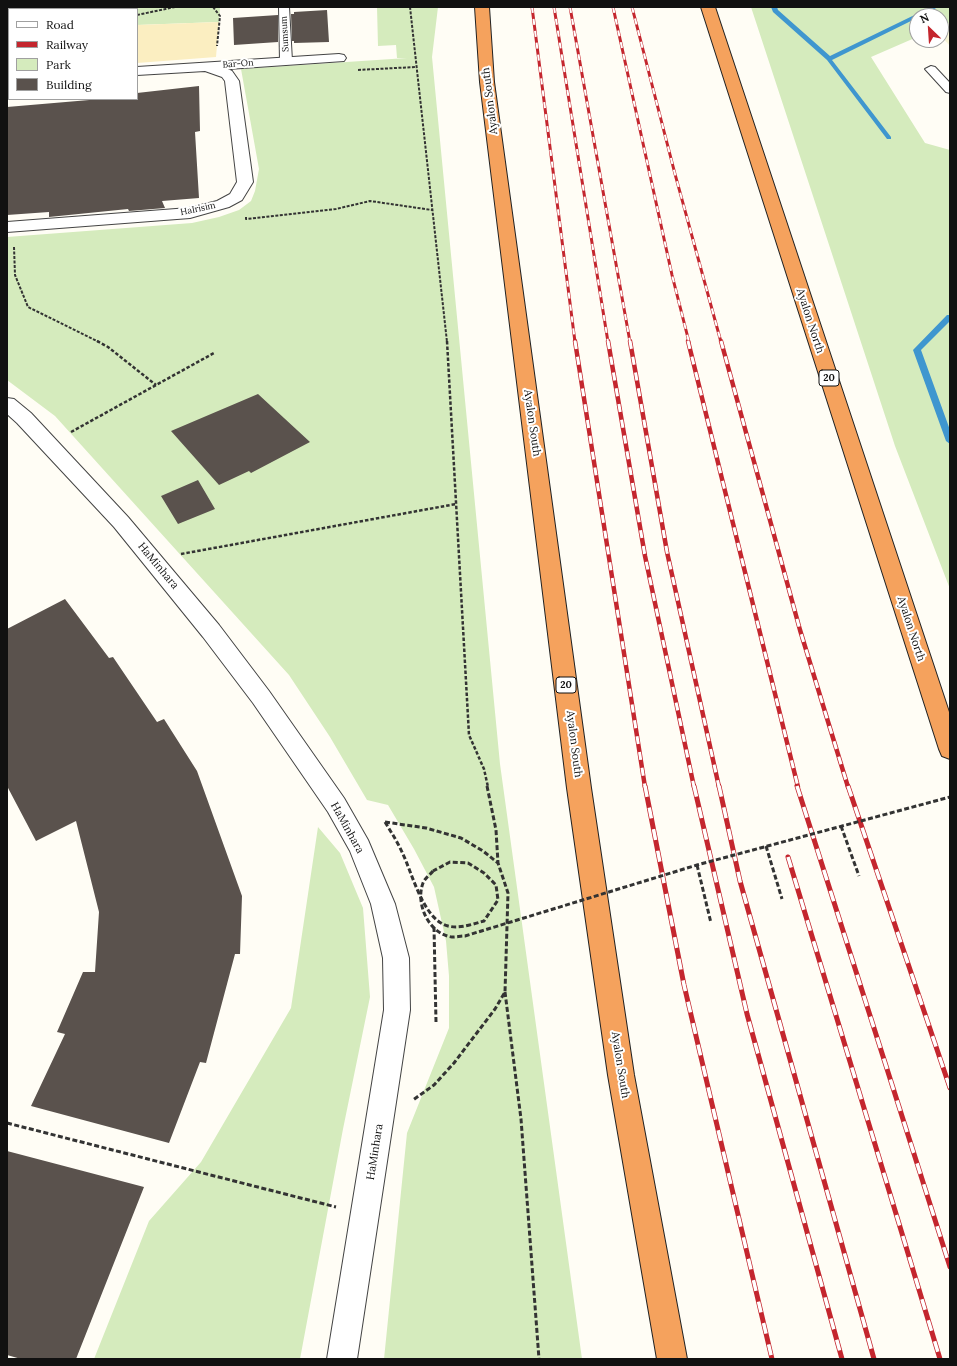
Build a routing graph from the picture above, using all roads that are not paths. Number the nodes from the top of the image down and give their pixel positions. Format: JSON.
{"nodes":[{"id":1,"x":284,"y":7,"type":"edge"},
{"id":2,"x":482,"y":7,"type":"edge"},
{"id":3,"x":708,"y":7,"type":"edge"},
{"id":4,"x":339,"y":58,"type":"road end"},
{"id":5,"x":286,"y":61,"type":"junction"},
{"id":6,"x":210,"y":66,"type":"junction"},
{"id":7,"x":931,"y":69,"type":"dead end"},
{"id":8,"x":138,"y":71,"type":"edge"},
{"id":9,"x":950,"y":90,"type":"edge"},
{"id":10,"x":10,"y":226,"type":"edge"},
{"id":11,"x":7,"y":404,"type":"edge"},
{"id":12,"x":950,"y":749,"type":"edge"},
{"id":13,"x":342,"y":1359,"type":"edge"},
{"id":14,"x":672,"y":1359,"type":"edge"}],
"edges":[{"from":1,"to":5,"type":"lane","name":"Sumsum"},
{"from":2,"to":14,"type":"highway","name":"Ayalon South","number":"20"},
{"from":3,"to":12,"type":"highway","name":"Ayalon North","number":"20"},
{"from":4,"to":5,"type":"street","name":"Bar-On"},
{"from":5,"to":6,"type":"street","name":"Bar-On"},
{"from":6,"to":8,"type":"street","name":"Bar-On"},
{"from":6,"to":10,"type":"street","name":"HaIrisim"},
{"from":7,"to":9,"type":"lane"},
{"from":11,"to":13,"type":"street","name":"HaMinhara"}]}
